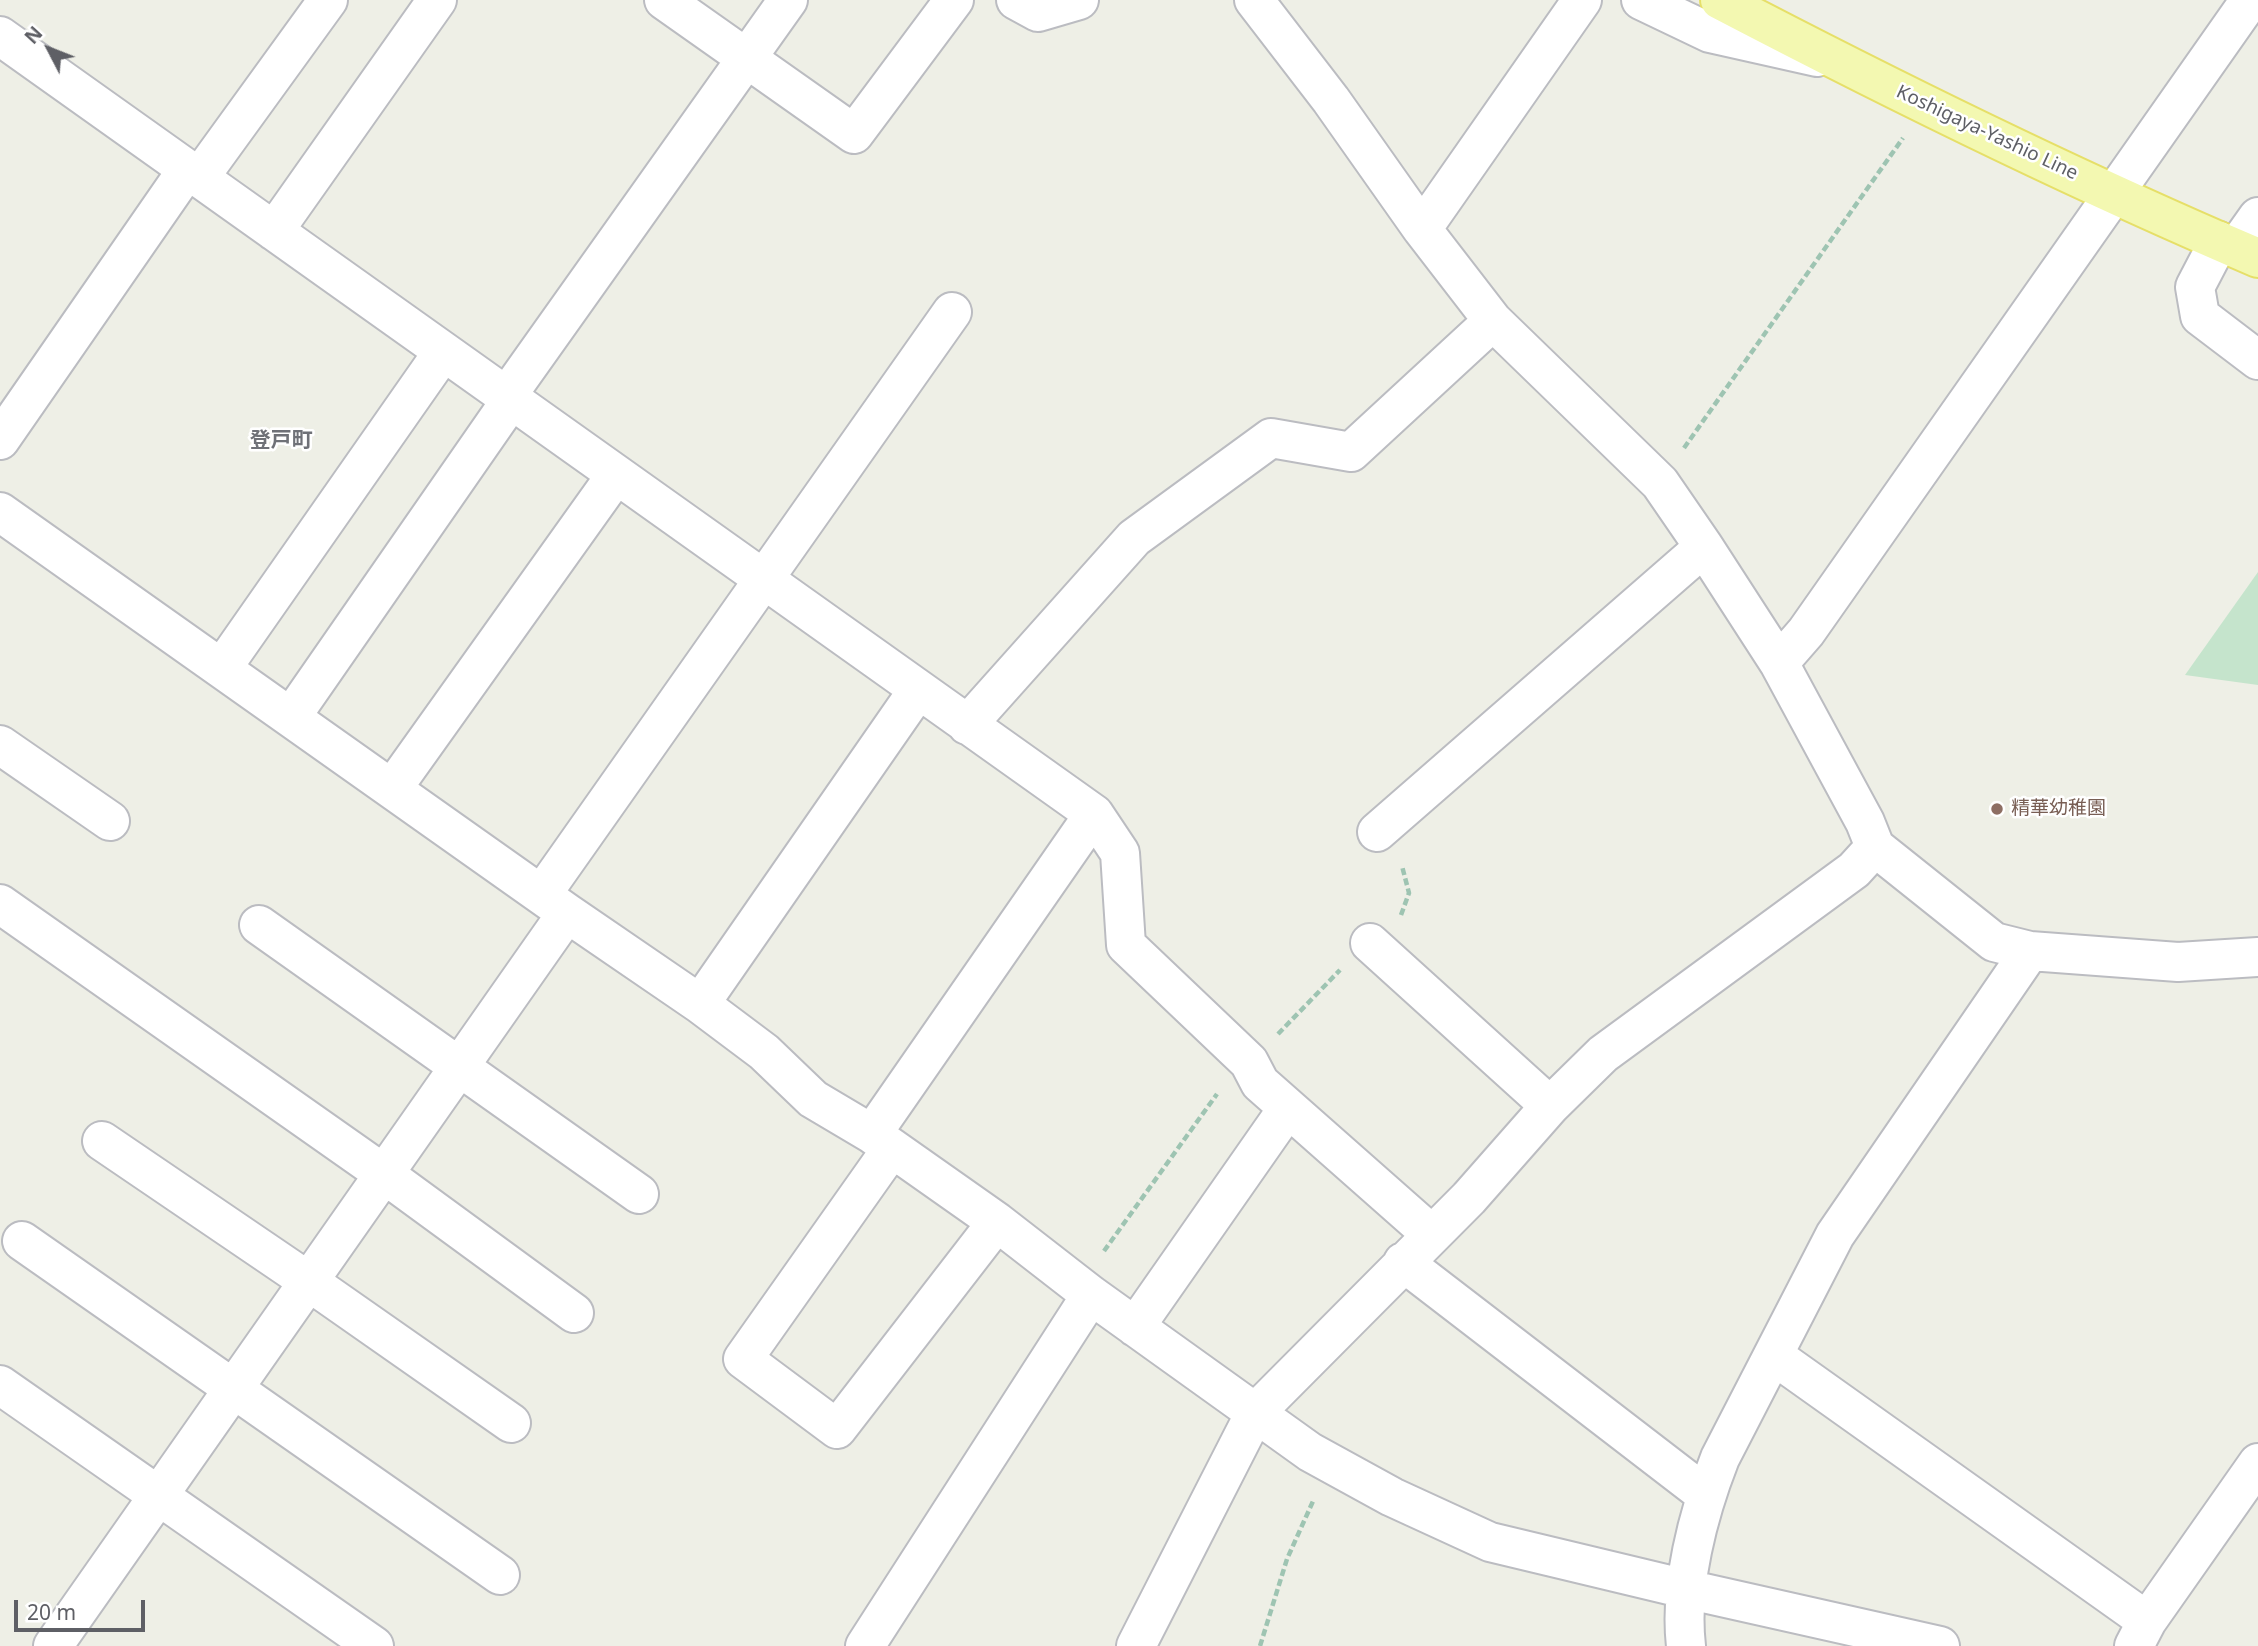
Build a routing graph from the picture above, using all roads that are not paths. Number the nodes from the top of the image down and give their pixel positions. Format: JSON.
{"nodes":[{"id":1,"x":328,"y":0,"type":"edge"},
{"id":2,"x":437,"y":0,"type":"edge"},
{"id":3,"x":664,"y":0,"type":"edge"},
{"id":4,"x":788,"y":0,"type":"edge"},
{"id":5,"x":954,"y":0,"type":"edge"},
{"id":6,"x":1016,"y":0,"type":"edge"},
{"id":7,"x":1079,"y":0,"type":"edge"},
{"id":8,"x":1254,"y":0,"type":"edge"},
{"id":9,"x":1582,"y":0,"type":"edge"},
{"id":10,"x":1641,"y":0,"type":"edge"},
{"id":11,"x":1720,"y":0,"type":"edge"},
{"id":12,"x":2250,"y":0,"type":"edge"},
{"id":13,"x":0,"y":36,"type":"edge"},
{"id":14,"x":747,"y":58,"type":"junction"},
{"id":15,"x":1836,"y":61,"type":"junction"},
{"id":16,"x":193,"y":174,"type":"junction"},
{"id":17,"x":2115,"y":194,"type":"junction"},
{"id":18,"x":2258,"y":217,"type":"edge"},
{"id":19,"x":1422,"y":229,"type":"junction"},
{"id":20,"x":274,"y":231,"type":"junction"},
{"id":21,"x":2238,"y":249,"type":"edge"},
{"id":22,"x":952,"y":312,"type":"dead end"},
{"id":23,"x":1493,"y":321,"type":"junction"},
{"id":24,"x":443,"y":352,"type":"junction"},
{"id":25,"x":2258,"y":360,"type":"edge"},
{"id":26,"x":509,"y":398,"type":"junction"},
{"id":27,"x":0,"y":440,"type":"edge"},
{"id":28,"x":616,"y":475,"type":"junction"},
{"id":29,"x":3,"y":520,"type":"edge"},
{"id":30,"x":1704,"y":547,"type":"junction"},
{"id":31,"x":762,"y":579,"type":"junction"},
{"id":32,"x":1779,"y":663,"type":"junction"},
{"id":33,"x":222,"y":668,"type":"junction"},
{"id":34,"x":918,"y":690,"type":"junction"},
{"id":35,"x":291,"y":717,"type":"junction"},
{"id":36,"x":967,"y":724,"type":"junction"},
{"id":37,"x":0,"y":745,"type":"edge"},
{"id":38,"x":392,"y":789,"type":"junction"},
{"id":39,"x":1094,"y":814,"type":"junction"},
{"id":40,"x":110,"y":821,"type":"dead end"},
{"id":41,"x":1377,"y":832,"type":"dead end"},
{"id":42,"x":1875,"y":847,"type":"junction"},
{"id":43,"x":0,"y":904,"type":"edge"},
{"id":44,"x":554,"y":904,"type":"junction"},
{"id":45,"x":260,"y":925,"type":"dead end"},
{"id":46,"x":1370,"y":943,"type":"dead end"},
{"id":47,"x":2030,"y":951,"type":"junction"},
{"id":48,"x":2258,"y":957,"type":"edge"},
{"id":49,"x":700,"y":1004,"type":"junction"},
{"id":50,"x":459,"y":1067,"type":"junction"},
{"id":51,"x":1550,"y":1107,"type":"junction"},
{"id":52,"x":1288,"y":1108,"type":"junction"},
{"id":53,"x":882,"y":1141,"type":"junction"},
{"id":54,"x":102,"y":1142,"type":"dead end"},
{"id":55,"x":384,"y":1174,"type":"junction"},
{"id":56,"x":639,"y":1194,"type":"dead end"},
{"id":57,"x":997,"y":1222,"type":"junction"},
{"id":58,"x":1431,"y":1234,"type":"junction"},
{"id":59,"x":22,"y":1241,"type":"dead end"},
{"id":60,"x":1403,"y":1262,"type":"junction"},
{"id":61,"x":308,"y":1281,"type":"junction"},
{"id":62,"x":1091,"y":1296,"type":"junction"},
{"id":63,"x":573,"y":1313,"type":"dead end"},
{"id":64,"x":1135,"y":1327,"type":"junction"},
{"id":65,"x":1773,"y":1355,"type":"junction"},
{"id":66,"x":0,"y":1385,"type":"edge"},
{"id":67,"x":233,"y":1388,"type":"junction"},
{"id":68,"x":1255,"y":1413,"type":"junction"},
{"id":69,"x":511,"y":1423,"type":"dead end"},
{"id":70,"x":2258,"y":1464,"type":"edge"},
{"id":71,"x":1706,"y":1494,"type":"junction"},
{"id":72,"x":159,"y":1495,"type":"junction"},
{"id":73,"x":500,"y":1575,"type":"dead end"},
{"id":74,"x":1686,"y":1589,"type":"junction"},
{"id":75,"x":2141,"y":1633,"type":"edge"},
{"id":76,"x":52,"y":1646,"type":"edge"},
{"id":77,"x":374,"y":1646,"type":"edge"},
{"id":78,"x":865,"y":1646,"type":"edge"},
{"id":79,"x":1136,"y":1646,"type":"edge"},
{"id":80,"x":1686,"y":1646,"type":"edge"},
{"id":81,"x":1940,"y":1646,"type":"edge"}],
"edges":[{"from":1,"to":16,"type":"street"},
{"from":2,"to":20,"type":"street"},
{"from":3,"to":14,"type":"street"},
{"from":4,"to":14,"type":"street"},
{"from":5,"to":14,"type":"street"},
{"from":6,"to":7,"type":"street"},
{"from":8,"to":19,"type":"street"},
{"from":9,"to":19,"type":"street"},
{"from":10,"to":15,"type":"street"},
{"from":11,"to":15,"type":"main road","name":"Koshigaya-Yashio Line"},
{"from":12,"to":17,"type":"street"},
{"from":13,"to":16,"type":"street"},
{"from":14,"to":26,"type":"street"},
{"from":15,"to":17,"type":"main road","name":"Koshigaya-Yashio Line"},
{"from":16,"to":20,"type":"street"},
{"from":16,"to":27,"type":"street"},
{"from":17,"to":21,"type":"main road","name":"Koshigaya-Yashio Line"},
{"from":17,"to":32,"type":"street"},
{"from":18,"to":21,"type":"street"},
{"from":19,"to":23,"type":"street"},
{"from":20,"to":24,"type":"street"},
{"from":21,"to":25,"type":"street"},
{"from":22,"to":31,"type":"street"},
{"from":23,"to":30,"type":"street"},
{"from":23,"to":36,"type":"street"},
{"from":24,"to":26,"type":"street"},
{"from":24,"to":33,"type":"street"},
{"from":26,"to":28,"type":"street"},
{"from":26,"to":35,"type":"street"},
{"from":28,"to":31,"type":"street"},
{"from":28,"to":38,"type":"street"},
{"from":29,"to":33,"type":"street"},
{"from":30,"to":32,"type":"street"},
{"from":30,"to":41,"type":"street"},
{"from":31,"to":34,"type":"street"},
{"from":31,"to":44,"type":"street"},
{"from":32,"to":42,"type":"street"},
{"from":33,"to":35,"type":"street"},
{"from":34,"to":36,"type":"street"},
{"from":34,"to":49,"type":"street"},
{"from":35,"to":38,"type":"street"},
{"from":36,"to":39,"type":"street"},
{"from":37,"to":40,"type":"street"},
{"from":38,"to":44,"type":"street"},
{"from":39,"to":52,"type":"street"},
{"from":39,"to":53,"type":"street"},
{"from":42,"to":47,"type":"street"},
{"from":42,"to":51,"type":"street"},
{"from":43,"to":55,"type":"street"},
{"from":44,"to":49,"type":"street"},
{"from":44,"to":50,"type":"street"},
{"from":45,"to":50,"type":"street"},
{"from":46,"to":51,"type":"street"},
{"from":47,"to":48,"type":"street"},
{"from":47,"to":65,"type":"street"},
{"from":49,"to":53,"type":"street"},
{"from":50,"to":55,"type":"street"},
{"from":50,"to":56,"type":"street"},
{"from":51,"to":58,"type":"street"},
{"from":52,"to":58,"type":"street"},
{"from":52,"to":64,"type":"street"},
{"from":53,"to":57,"type":"street"},
{"from":53,"to":57,"type":"street"},
{"from":54,"to":61,"type":"street"},
{"from":55,"to":61,"type":"street"},
{"from":55,"to":63,"type":"street"},
{"from":57,"to":62,"type":"street"},
{"from":58,"to":60,"type":"street"},
{"from":59,"to":67,"type":"street"},
{"from":60,"to":68,"type":"street"},
{"from":60,"to":71,"type":"street"},
{"from":61,"to":67,"type":"street"},
{"from":61,"to":69,"type":"street"},
{"from":62,"to":64,"type":"street"},
{"from":62,"to":78,"type":"street"},
{"from":64,"to":68,"type":"street"},
{"from":65,"to":71,"type":"street"},
{"from":65,"to":75,"type":"street"},
{"from":66,"to":72,"type":"street"},
{"from":67,"to":72,"type":"street"},
{"from":67,"to":73,"type":"street"},
{"from":68,"to":74,"type":"street"},
{"from":68,"to":79,"type":"street"},
{"from":70,"to":75,"type":"street"},
{"from":71,"to":74,"type":"street"},
{"from":72,"to":76,"type":"street"},
{"from":72,"to":77,"type":"street"},
{"from":74,"to":80,"type":"street"},
{"from":74,"to":81,"type":"street"}]}
